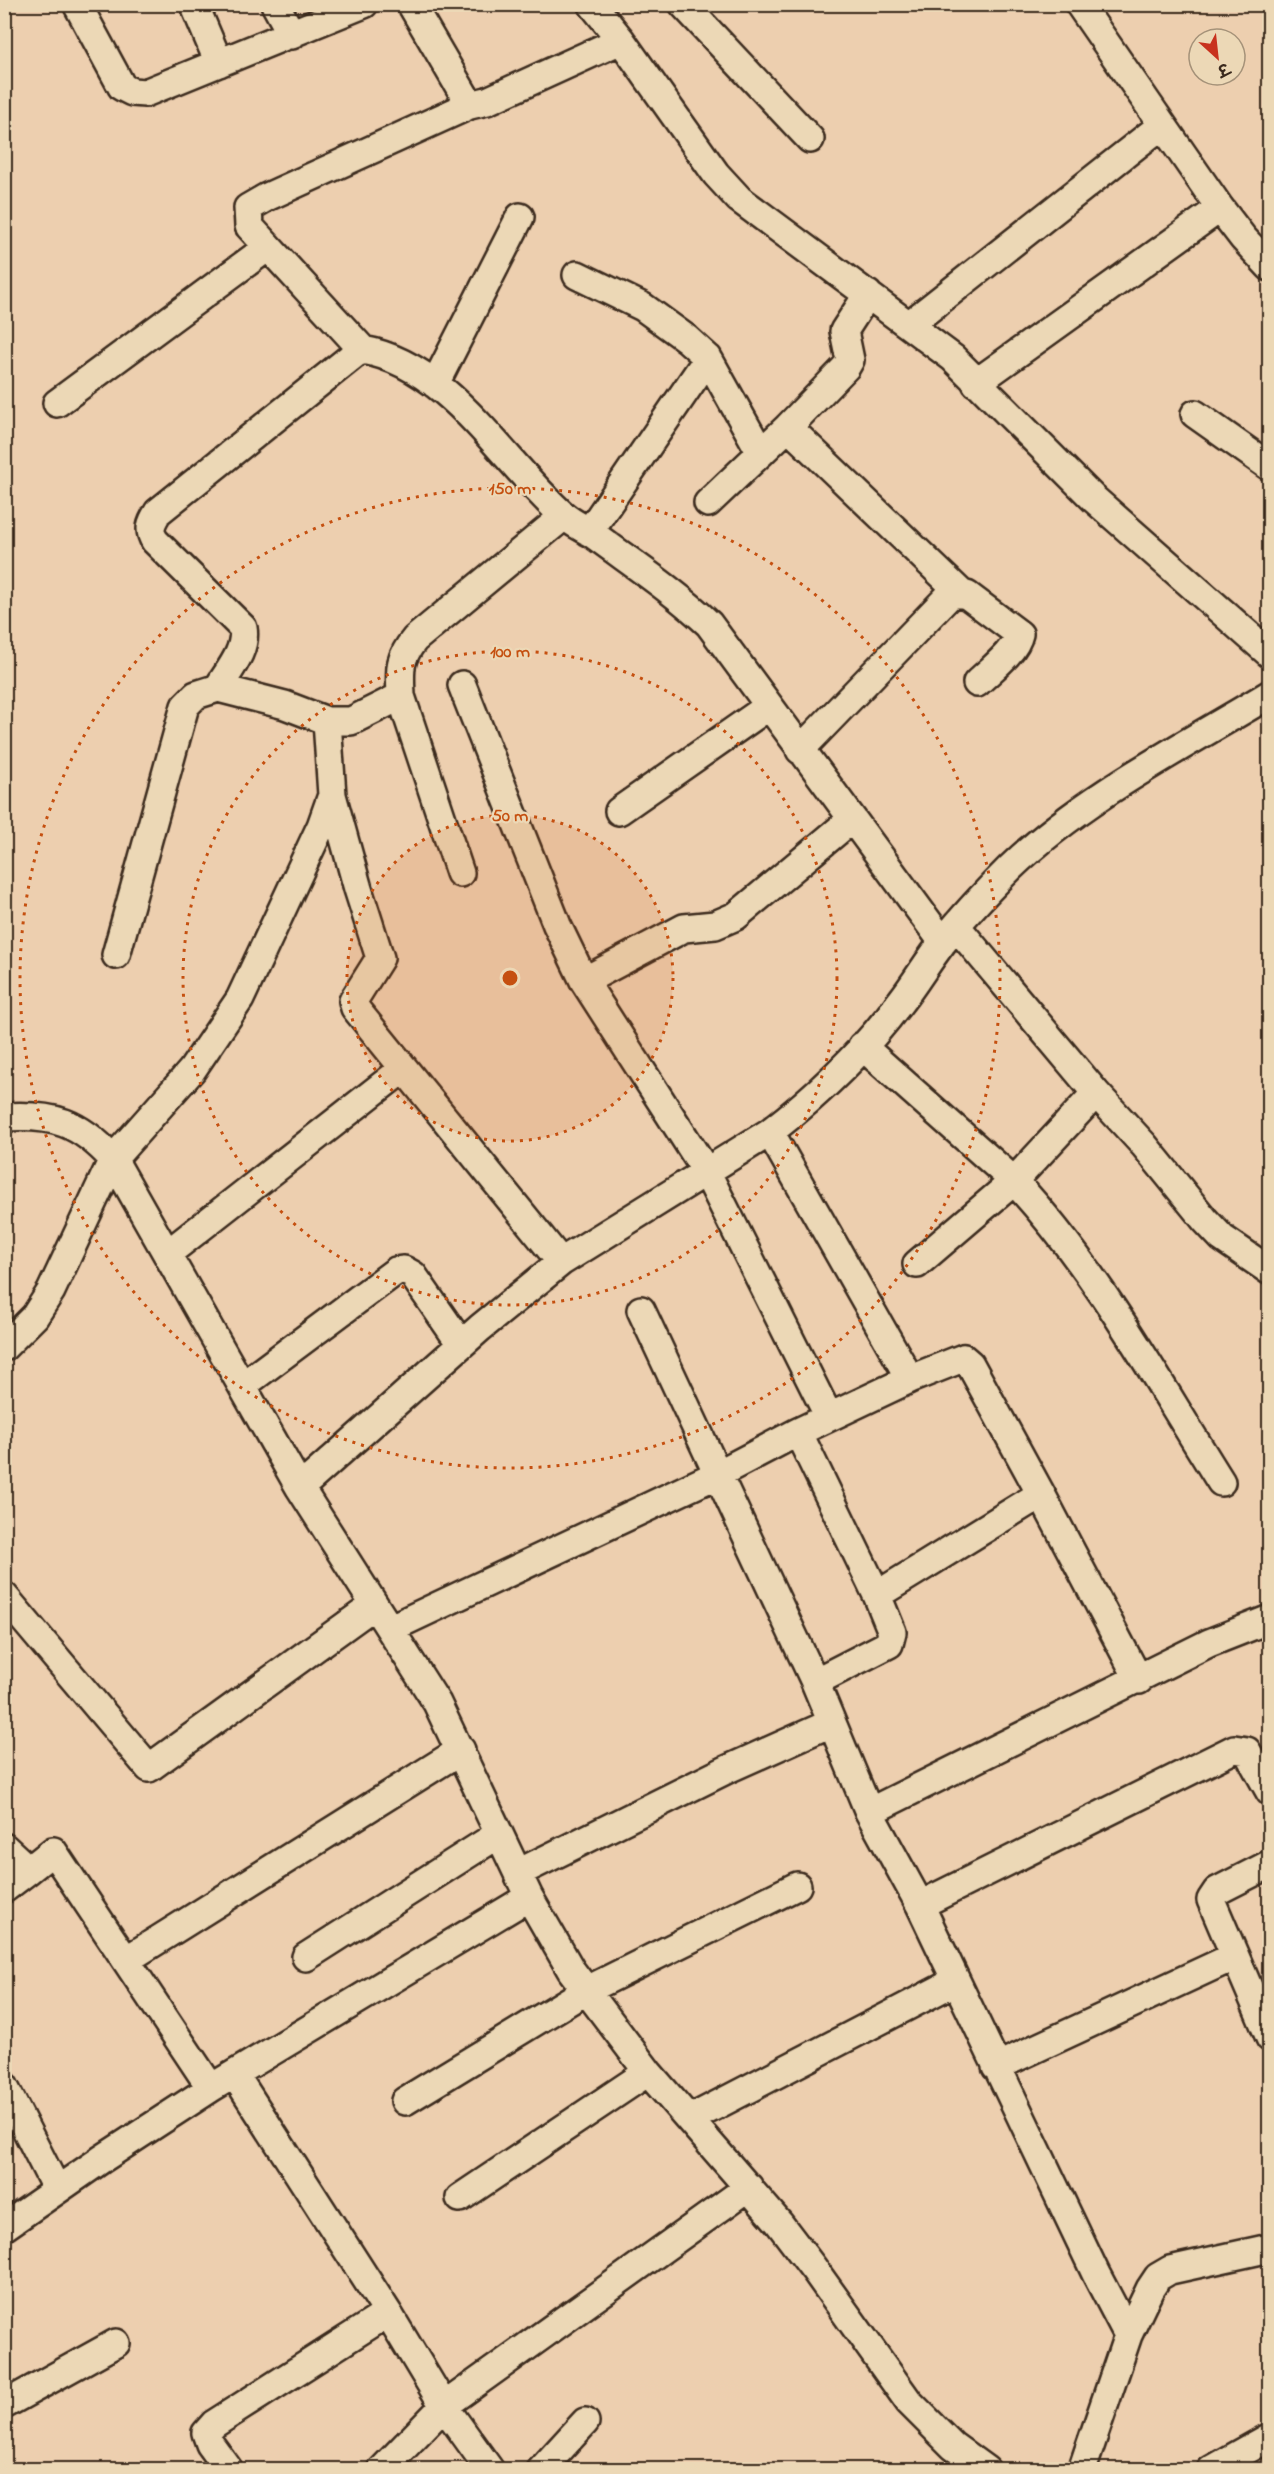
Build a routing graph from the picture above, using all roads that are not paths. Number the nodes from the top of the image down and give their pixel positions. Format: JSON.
{"nodes":[{"id":1,"x":77,"y":4,"type":"edge"},
{"id":2,"x":194,"y":4,"type":"edge"},
{"id":3,"x":275,"y":4,"type":"edge"},
{"id":4,"x":364,"y":4,"type":"edge"},
{"id":5,"x":411,"y":4,"type":"edge"},
{"id":6,"x":592,"y":4,"type":"edge"},
{"id":7,"x":683,"y":4,"type":"edge"},
{"id":8,"x":1079,"y":4,"type":"edge"},
{"id":9,"x":292,"y":35,"type":"junction"},
{"id":10,"x":621,"y":40,"type":"junction"},
{"id":11,"x":219,"y":63,"type":"junction"},
{"id":12,"x":470,"y":105,"type":"junction"},
{"id":13,"x":1162,"y":125,"type":"junction"},
{"id":14,"x":810,"y":139,"type":"dead end"},
{"id":15,"x":1220,"y":208,"type":"junction"},
{"id":16,"x":520,"y":217,"type":"dead end"},
{"id":17,"x":268,"y":247,"type":"junction"},
{"id":18,"x":1269,"y":267,"type":"edge"},
{"id":19,"x":577,"y":275,"type":"dead end"},
{"id":20,"x":868,"y":294,"type":"junction"},
{"id":21,"x":909,"y":324,"type":"junction"},
{"id":22,"x":367,"y":351,"type":"junction"},
{"id":23,"x":708,"y":358,"type":"junction"},
{"id":24,"x":976,"y":383,"type":"junction"},
{"id":25,"x":435,"y":384,"type":"junction"},
{"id":26,"x":57,"y":403,"type":"dead end"},
{"id":27,"x":1195,"y":414,"type":"dead end"},
{"id":28,"x":788,"y":427,"type":"junction"},
{"id":29,"x":761,"y":453,"type":"junction"},
{"id":30,"x":1269,"y":467,"type":"edge"},
{"id":31,"x":708,"y":503,"type":"dead end"},
{"id":32,"x":564,"y":516,"type":"junction"},
{"id":33,"x":590,"y":532,"type":"junction"},
{"id":34,"x":961,"y":593,"type":"junction"},
{"id":35,"x":1269,"y":654,"type":"edge"},
{"id":36,"x":977,"y":683,"type":"dead end"},
{"id":37,"x":462,"y":685,"type":"dead end"},
{"id":38,"x":218,"y":688,"type":"junction"},
{"id":39,"x":1269,"y":694,"type":"edge"},
{"id":40,"x":401,"y":696,"type":"junction"},
{"id":41,"x":770,"y":706,"type":"junction"},
{"id":42,"x":327,"y":721,"type":"junction"},
{"id":43,"x":800,"y":750,"type":"junction"},
{"id":44,"x":332,"y":795,"type":"junction"},
{"id":45,"x":619,"y":811,"type":"dead end"},
{"id":46,"x":852,"y":819,"type":"junction"},
{"id":47,"x":460,"y":873,"type":"dead end"},
{"id":48,"x":950,"y":934,"type":"junction"},
{"id":49,"x":116,"y":955,"type":"dead end"},
{"id":50,"x":584,"y":981,"type":"junction"},
{"id":51,"x":862,"y":1046,"type":"junction"},
{"id":52,"x":403,"y":1069,"type":"junction"},
{"id":53,"x":1096,"y":1093,"type":"junction"},
{"id":54,"x":4,"y":1117,"type":"edge"},
{"id":55,"x":770,"y":1132,"type":"junction"},
{"id":56,"x":113,"y":1159,"type":"junction"},
{"id":57,"x":706,"y":1171,"type":"junction"},
{"id":58,"x":1014,"y":1181,"type":"junction"},
{"id":59,"x":167,"y":1254,"type":"junction"},
{"id":60,"x":561,"y":1262,"type":"junction"},
{"id":61,"x":916,"y":1264,"type":"dead end"},
{"id":62,"x":1269,"y":1271,"type":"edge"},
{"id":63,"x":641,"y":1310,"type":"dead end"},
{"id":64,"x":461,"y":1344,"type":"junction"},
{"id":65,"x":4,"y":1347,"type":"edge"},
{"id":66,"x":910,"y":1379,"type":"junction"},
{"id":67,"x":242,"y":1386,"type":"junction"},
{"id":68,"x":829,"y":1417,"type":"junction"},
{"id":69,"x":798,"y":1432,"type":"junction"},
{"id":70,"x":718,"y":1474,"type":"junction"},
{"id":71,"x":1221,"y":1482,"type":"dead end"},
{"id":72,"x":300,"y":1488,"type":"junction"},
{"id":73,"x":1041,"y":1494,"type":"junction"},
{"id":74,"x":878,"y":1595,"type":"junction"},
{"id":75,"x":4,"y":1596,"type":"edge"},
{"id":76,"x":373,"y":1606,"type":"junction"},
{"id":77,"x":1269,"y":1619,"type":"edge"},
{"id":78,"x":391,"y":1628,"type":"junction"},
{"id":79,"x":1139,"y":1680,"type":"junction"},
{"id":80,"x":815,"y":1682,"type":"junction"},
{"id":81,"x":831,"y":1723,"type":"junction"},
{"id":82,"x":461,"y":1750,"type":"junction"},
{"id":83,"x":1269,"y":1792,"type":"edge"},
{"id":84,"x":869,"y":1812,"type":"junction"},
{"id":85,"x":500,"y":1834,"type":"junction"},
{"id":86,"x":4,"y":1847,"type":"edge"},
{"id":87,"x":1269,"y":1864,"type":"edge"},
{"id":88,"x":29,"y":1870,"type":"junction"},
{"id":89,"x":524,"y":1885,"type":"junction"},
{"id":90,"x":797,"y":1886,"type":"dead end"},
{"id":91,"x":4,"y":1889,"type":"edge"},
{"id":92,"x":920,"y":1905,"type":"junction"},
{"id":93,"x":1234,"y":1956,"type":"junction"},
{"id":94,"x":306,"y":1957,"type":"dead end"},
{"id":95,"x":126,"y":1960,"type":"junction"},
{"id":96,"x":956,"y":1981,"type":"junction"},
{"id":97,"x":587,"y":1990,"type":"junction"},
{"id":98,"x":1269,"y":2038,"type":"edge"},
{"id":99,"x":996,"y":2067,"type":"junction"},
{"id":100,"x":648,"y":2072,"type":"junction"},
{"id":101,"x":235,"y":2075,"type":"junction"},
{"id":102,"x":4,"y":2086,"type":"edge"},
{"id":103,"x":211,"y":2088,"type":"junction"},
{"id":104,"x":405,"y":2101,"type":"dead end"},
{"id":105,"x":690,"y":2119,"type":"junction"},
{"id":106,"x":749,"y":2187,"type":"junction"},
{"id":107,"x":57,"y":2190,"type":"junction"},
{"id":108,"x":460,"y":2198,"type":"dead end"},
{"id":109,"x":4,"y":2227,"type":"edge"},
{"id":110,"x":1269,"y":2248,"type":"edge"},
{"id":111,"x":388,"y":2313,"type":"junction"},
{"id":112,"x":1128,"y":2335,"type":"junction"},
{"id":113,"x":116,"y":2343,"type":"dead end"},
{"id":114,"x":4,"y":2404,"type":"edge"},
{"id":115,"x":444,"y":2406,"type":"junction"},
{"id":116,"x":585,"y":2422,"type":"dead end"},
{"id":117,"x":1269,"y":2437,"type":"edge"},
{"id":118,"x":229,"y":2469,"type":"edge"},
{"id":119,"x":382,"y":2469,"type":"edge"},
{"id":120,"x":490,"y":2469,"type":"edge"},
{"id":121,"x":541,"y":2469,"type":"edge"},
{"id":122,"x":986,"y":2469,"type":"edge"},
{"id":123,"x":1082,"y":2469,"type":"edge"},
{"id":124,"x":1211,"y":2469,"type":"edge"}],
"edges":[{"from":1,"to":11,"type":"street"},
{"from":2,"to":11,"type":"street"},
{"from":3,"to":9,"type":"street"},
{"from":4,"to":9,"type":"street"},
{"from":5,"to":12,"type":"street"},
{"from":6,"to":10,"type":"street"},
{"from":7,"to":14,"type":"street"},
{"from":8,"to":13,"type":"street"},
{"from":9,"to":11,"type":"street"},
{"from":10,"to":12,"type":"street"},
{"from":10,"to":20,"type":"street"},
{"from":12,"to":17,"type":"street"},
{"from":13,"to":15,"type":"street"},
{"from":13,"to":21,"type":"street"},
{"from":15,"to":18,"type":"street"},
{"from":15,"to":24,"type":"street"},
{"from":16,"to":25,"type":"street"},
{"from":17,"to":22,"type":"street"},
{"from":17,"to":26,"type":"street"},
{"from":19,"to":23,"type":"street"},
{"from":20,"to":21,"type":"street"},
{"from":20,"to":28,"type":"street"},
{"from":21,"to":24,"type":"street"},
{"from":22,"to":25,"type":"street"},
{"from":22,"to":38,"type":"street"},
{"from":23,"to":29,"type":"street"},
{"from":23,"to":33,"type":"street"},
{"from":24,"to":35,"type":"street"},
{"from":25,"to":32,"type":"street"},
{"from":27,"to":30,"type":"street"},
{"from":28,"to":29,"type":"street"},
{"from":28,"to":34,"type":"street"},
{"from":29,"to":31,"type":"street"},
{"from":32,"to":33,"type":"street"},
{"from":32,"to":40,"type":"street"},
{"from":33,"to":41,"type":"street"},
{"from":34,"to":36,"type":"street"},
{"from":34,"to":43,"type":"street"},
{"from":37,"to":50,"type":"street"},
{"from":38,"to":42,"type":"street"},
{"from":38,"to":49,"type":"street"},
{"from":39,"to":48,"type":"street"},
{"from":40,"to":42,"type":"street"},
{"from":40,"to":47,"type":"street"},
{"from":41,"to":43,"type":"street"},
{"from":41,"to":45,"type":"street"},
{"from":42,"to":44,"type":"street"},
{"from":43,"to":46,"type":"street"},
{"from":44,"to":52,"type":"street"},
{"from":44,"to":56,"type":"street"},
{"from":46,"to":48,"type":"street"},
{"from":46,"to":50,"type":"street"},
{"from":48,"to":51,"type":"street"},
{"from":48,"to":53,"type":"street"},
{"from":50,"to":57,"type":"street"},
{"from":51,"to":55,"type":"street"},
{"from":51,"to":58,"type":"street"},
{"from":52,"to":59,"type":"street"},
{"from":52,"to":60,"type":"street"},
{"from":53,"to":58,"type":"street"},
{"from":53,"to":62,"type":"street"},
{"from":54,"to":56,"type":"street"},
{"from":55,"to":57,"type":"street"},
{"from":55,"to":66,"type":"street"},
{"from":56,"to":59,"type":"street"},
{"from":56,"to":65,"type":"street"},
{"from":57,"to":60,"type":"street"},
{"from":57,"to":68,"type":"street"},
{"from":58,"to":61,"type":"street"},
{"from":58,"to":71,"type":"street"},
{"from":59,"to":67,"type":"street"},
{"from":60,"to":64,"type":"street"},
{"from":63,"to":70,"type":"street"},
{"from":64,"to":67,"type":"street"},
{"from":64,"to":72,"type":"street"},
{"from":66,"to":68,"type":"street"},
{"from":66,"to":73,"type":"street"},
{"from":67,"to":72,"type":"street"},
{"from":68,"to":69,"type":"street"},
{"from":69,"to":70,"type":"street"},
{"from":69,"to":74,"type":"street"},
{"from":70,"to":78,"type":"street"},
{"from":70,"to":80,"type":"street"},
{"from":72,"to":76,"type":"street"},
{"from":73,"to":74,"type":"street"},
{"from":73,"to":79,"type":"street"},
{"from":74,"to":80,"type":"street"},
{"from":75,"to":76,"type":"street"},
{"from":76,"to":78,"type":"street"},
{"from":77,"to":79,"type":"street"},
{"from":78,"to":82,"type":"street"},
{"from":79,"to":84,"type":"street"},
{"from":80,"to":81,"type":"street"},
{"from":81,"to":84,"type":"street"},
{"from":81,"to":89,"type":"street"},
{"from":82,"to":85,"type":"street"},
{"from":82,"to":95,"type":"street"},
{"from":83,"to":92,"type":"street"},
{"from":84,"to":92,"type":"street"},
{"from":85,"to":89,"type":"street"},
{"from":85,"to":94,"type":"street"},
{"from":86,"to":88,"type":"street"},
{"from":87,"to":93,"type":"street"},
{"from":88,"to":91,"type":"street"},
{"from":88,"to":95,"type":"street"},
{"from":89,"to":97,"type":"street"},
{"from":89,"to":101,"type":"street"},
{"from":90,"to":97,"type":"street"},
{"from":92,"to":96,"type":"street"},
{"from":93,"to":98,"type":"street"},
{"from":93,"to":99,"type":"street"},
{"from":95,"to":103,"type":"street"},
{"from":96,"to":99,"type":"street"},
{"from":96,"to":105,"type":"street"},
{"from":97,"to":100,"type":"street"},
{"from":97,"to":104,"type":"street"},
{"from":99,"to":112,"type":"street"},
{"from":100,"to":105,"type":"street"},
{"from":100,"to":108,"type":"street"},
{"from":101,"to":103,"type":"street"},
{"from":101,"to":111,"type":"street"},
{"from":102,"to":107,"type":"street"},
{"from":103,"to":107,"type":"street"},
{"from":105,"to":106,"type":"street"},
{"from":106,"to":115,"type":"street"},
{"from":106,"to":122,"type":"street"},
{"from":107,"to":109,"type":"street"},
{"from":110,"to":112,"type":"street"},
{"from":111,"to":115,"type":"street"},
{"from":111,"to":118,"type":"street"},
{"from":112,"to":123,"type":"street"},
{"from":113,"to":114,"type":"street"},
{"from":115,"to":119,"type":"street"},
{"from":115,"to":120,"type":"street"},
{"from":116,"to":121,"type":"street"},
{"from":117,"to":124,"type":"street"}]}
